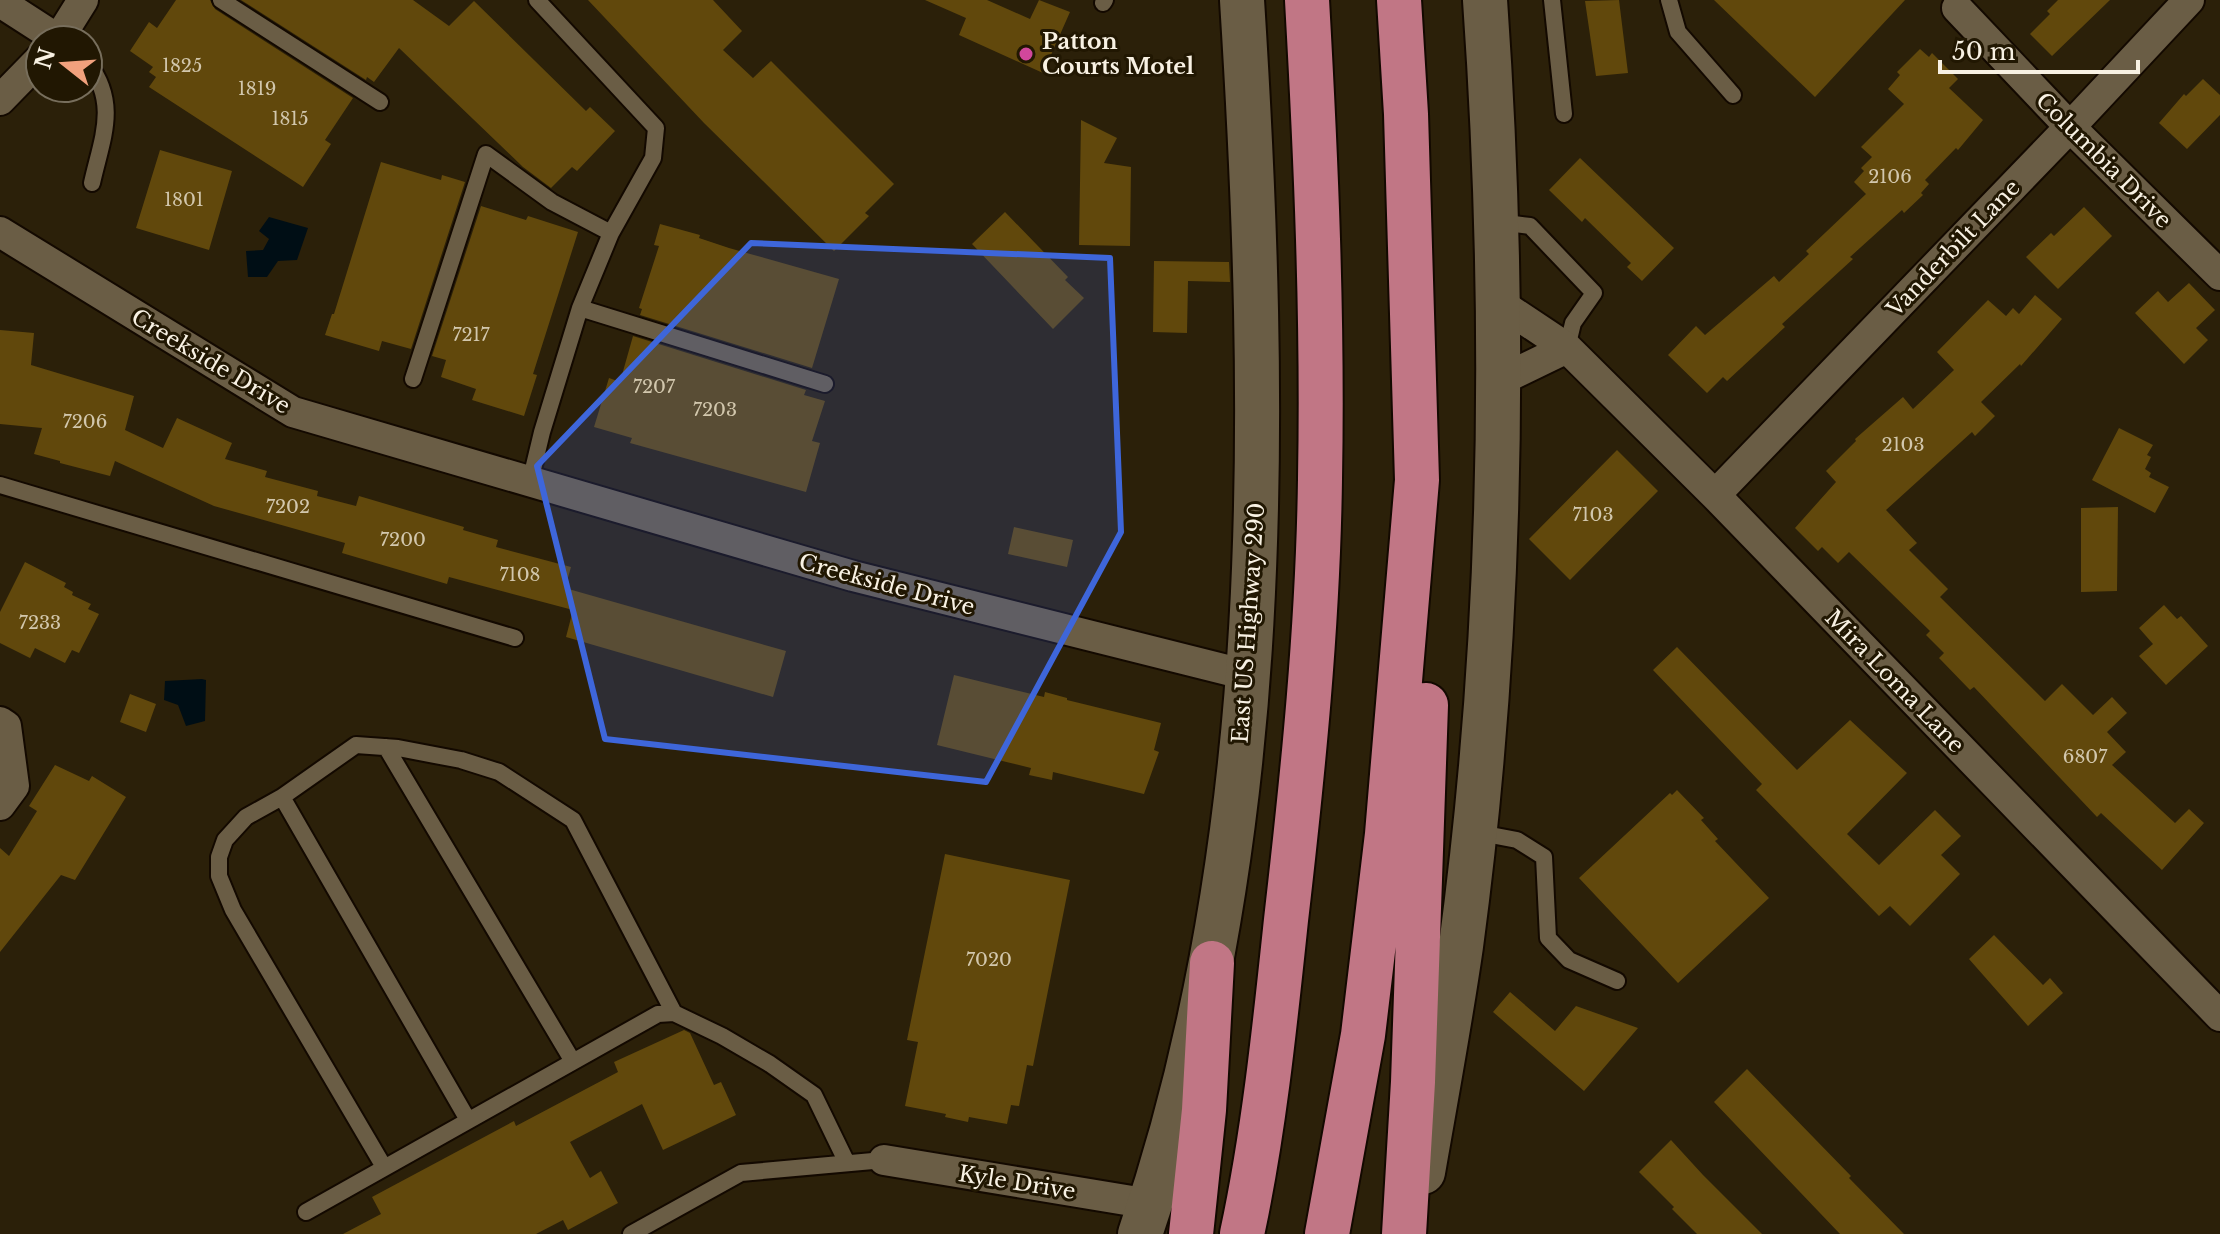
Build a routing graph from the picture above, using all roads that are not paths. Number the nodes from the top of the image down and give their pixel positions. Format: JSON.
{"nodes":[{"id":1,"x":83,"y":0,"type":"edge"},
{"id":2,"x":221,"y":0,"type":"edge"},
{"id":3,"x":537,"y":0,"type":"edge"},
{"id":4,"x":1242,"y":0,"type":"edge"},
{"id":5,"x":1307,"y":0,"type":"edge"},
{"id":6,"x":1399,"y":0,"type":"edge"},
{"id":7,"x":1485,"y":0,"type":"edge"},
{"id":8,"x":1552,"y":0,"type":"edge"},
{"id":9,"x":1669,"y":0,"type":"edge"},
{"id":10,"x":2189,"y":0,"type":"edge"},
{"id":11,"x":0,"y":2,"type":"edge"},
{"id":12,"x":1957,"y":8,"type":"dead end"},
{"id":13,"x":34,"y":24,"type":"edge"},
{"id":14,"x":69,"y":24,"type":"edge"},
{"id":15,"x":24,"y":75,"type":"edge"},
{"id":16,"x":104,"y":89,"type":"edge"},
{"id":17,"x":1733,"y":95,"type":"dead end"},
{"id":18,"x":0,"y":100,"type":"edge"},
{"id":19,"x":380,"y":102,"type":"dead end"},
{"id":20,"x":1564,"y":114,"type":"dead end"},
{"id":21,"x":2070,"y":127,"type":"junction"},
{"id":22,"x":92,"y":183,"type":"dead end"},
{"id":23,"x":1496,"y":221,"type":"junction"},
{"id":24,"x":0,"y":232,"type":"edge"},
{"id":25,"x":611,"y":233,"type":"junction"},
{"id":26,"x":2220,"y":275,"type":"edge"},
{"id":27,"x":1498,"y":302,"type":"junction"},
{"id":28,"x":580,"y":308,"type":"junction"},
{"id":29,"x":1567,"y":348,"type":"junction"},
{"id":30,"x":413,"y":379,"type":"dead end"},
{"id":31,"x":1497,"y":382,"type":"junction"},
{"id":32,"x":825,"y":384,"type":"dead end"},
{"id":33,"x":1417,"y":480,"type":"junction"},
{"id":34,"x":530,"y":482,"type":"junction"},
{"id":35,"x":0,"y":485,"type":"edge"},
{"id":36,"x":1715,"y":495,"type":"junction"},
{"id":37,"x":515,"y":638,"type":"dead end"},
{"id":38,"x":1247,"y":675,"type":"junction"},
{"id":39,"x":0,"y":722,"type":"edge"},
{"id":40,"x":386,"y":747,"type":"junction"},
{"id":41,"x":282,"y":797,"type":"junction"},
{"id":42,"x":0,"y":805,"type":"edge"},
{"id":43,"x":1473,"y":832,"type":"junction"},
{"id":44,"x":1212,"y":963,"type":"junction"},
{"id":45,"x":1617,"y":981,"type":"dead end"},
{"id":46,"x":674,"y":1013,"type":"junction"},
{"id":47,"x":2220,"y":1016,"type":"edge"},
{"id":48,"x":572,"y":1060,"type":"junction"},
{"id":49,"x":468,"y":1120,"type":"junction"},
{"id":50,"x":884,"y":1160,"type":"joint"},
{"id":51,"x":847,"y":1163,"type":"junction"},
{"id":52,"x":384,"y":1167,"type":"junction"},
{"id":53,"x":306,"y":1212,"type":"dead end"},
{"id":54,"x":1145,"y":1219,"type":"edge"},
{"id":55,"x":631,"y":1234,"type":"edge"},
{"id":56,"x":1191,"y":1234,"type":"edge"},
{"id":57,"x":1242,"y":1234,"type":"edge"},
{"id":58,"x":1327,"y":1234,"type":"edge"},
{"id":59,"x":1404,"y":1234,"type":"edge"},
{"id":60,"x":1413,"y":1234,"type":"edge"}],
"edges":[{"from":1,"to":14,"type":"street"},
{"from":2,"to":19,"type":"lane"},
{"from":3,"to":25,"type":"lane"},
{"from":4,"to":38,"type":"main road","name":"East US Highway 290"},
{"from":5,"to":57,"type":"highway"},
{"from":6,"to":33,"type":"highway"},
{"from":7,"to":23,"type":"main road"},
{"from":8,"to":20,"type":"lane"},
{"from":9,"to":17,"type":"lane"},
{"from":10,"to":21,"type":"street","name":"Vanderbilt Lane"},
{"from":11,"to":13,"type":"street"},
{"from":12,"to":21,"type":"street","name":"Columbia Drive"},
{"from":15,"to":18,"type":"street"},
{"from":16,"to":22,"type":"lane"},
{"from":21,"to":26,"type":"street","name":"Columbia Drive"},
{"from":21,"to":36,"type":"street","name":"Vanderbilt Lane"},
{"from":23,"to":27,"type":"main road"},
{"from":23,"to":29,"type":"lane"},
{"from":24,"to":34,"type":"street","name":"Creekside Drive"},
{"from":25,"to":28,"type":"lane"},
{"from":25,"to":30,"type":"lane"},
{"from":27,"to":29,"type":"street","name":"Mira Loma Lane"},
{"from":27,"to":31,"type":"main road"},
{"from":28,"to":32,"type":"lane"},
{"from":28,"to":34,"type":"lane"},
{"from":29,"to":31,"type":"street"},
{"from":29,"to":36,"type":"street","name":"Mira Loma Lane"},
{"from":31,"to":43,"type":"main road"},
{"from":33,"to":58,"type":"highway"},
{"from":33,"to":59,"type":"highway"},
{"from":34,"to":38,"type":"street","name":"Creekside Drive"},
{"from":35,"to":37,"type":"lane"},
{"from":36,"to":47,"type":"street","name":"Mira Loma Lane"},
{"from":38,"to":44,"type":"main road","name":"East US Highway 290"},
{"from":39,"to":42,"type":"street"},
{"from":40,"to":41,"type":"lane"},
{"from":40,"to":46,"type":"lane"},
{"from":40,"to":48,"type":"lane"},
{"from":41,"to":49,"type":"lane"},
{"from":41,"to":52,"type":"lane"},
{"from":43,"to":45,"type":"lane"},
{"from":43,"to":60,"type":"main road"},
{"from":44,"to":54,"type":"main road","name":"East US Highway 290"},
{"from":44,"to":56,"type":"highway"},
{"from":46,"to":48,"type":"lane"},
{"from":46,"to":51,"type":"lane"},
{"from":48,"to":49,"type":"lane"},
{"from":49,"to":52,"type":"lane"},
{"from":50,"to":51,"type":"lane"},
{"from":50,"to":54,"type":"street","name":"Kyle Drive"},
{"from":51,"to":55,"type":"lane"},
{"from":52,"to":53,"type":"lane"}]}
